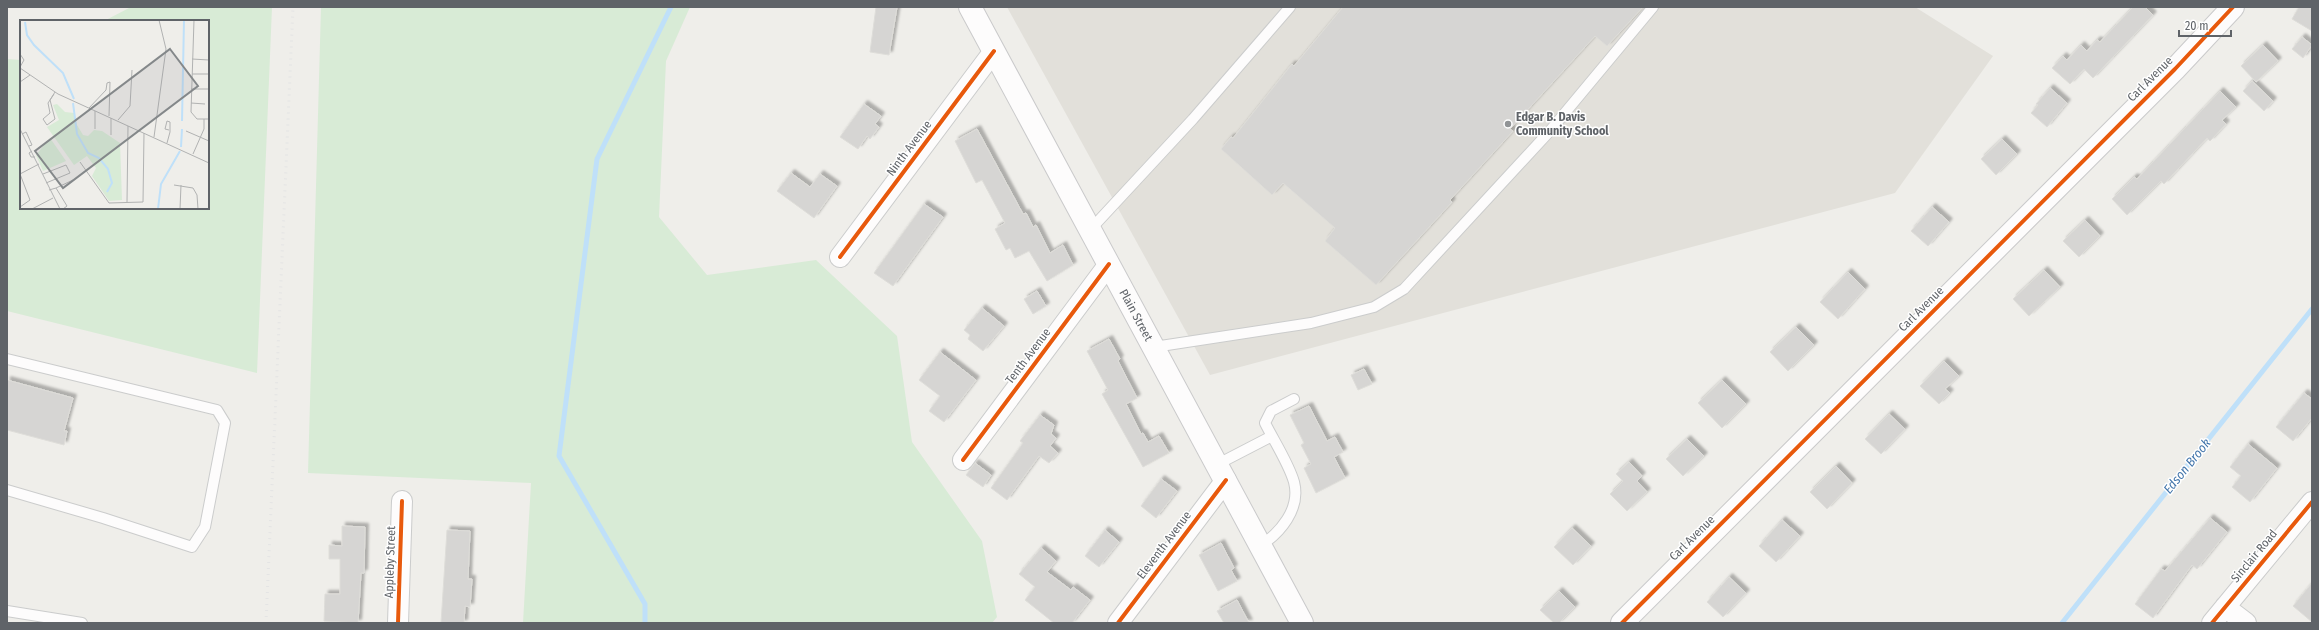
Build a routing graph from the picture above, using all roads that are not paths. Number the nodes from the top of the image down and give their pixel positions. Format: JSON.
{"nodes":[{"id":1,"x":970,"y":7,"type":"edge"},
{"id":2,"x":1290,"y":7,"type":"edge"},
{"id":3,"x":1653,"y":7,"type":"edge"},
{"id":4,"x":2233,"y":7,"type":"edge"},
{"id":5,"x":994,"y":52,"type":"junction"},
{"id":6,"x":1090,"y":230,"type":"junction"},
{"id":7,"x":840,"y":257,"type":"dead end"},
{"id":8,"x":1109,"y":264,"type":"junction"},
{"id":9,"x":1154,"y":347,"type":"junction"},
{"id":10,"x":7,"y":359,"type":"edge"},
{"id":11,"x":1294,"y":399,"type":"dead end"},
{"id":12,"x":1272,"y":436,"type":"junction"},
{"id":13,"x":963,"y":460,"type":"dead end"},
{"id":14,"x":1222,"y":472,"type":"junction"},
{"id":15,"x":7,"y":490,"type":"edge"},
{"id":16,"x":402,"y":501,"type":"dead end"},
{"id":17,"x":2312,"y":502,"type":"edge"},
{"id":18,"x":1260,"y":546,"type":"junction"},
{"id":19,"x":2225,"y":607,"type":"junction"},
{"id":20,"x":7,"y":611,"type":"edge"},
{"id":21,"x":82,"y":623,"type":"edge"},
{"id":22,"x":398,"y":623,"type":"edge"},
{"id":23,"x":1118,"y":623,"type":"edge"},
{"id":24,"x":1302,"y":623,"type":"edge"},
{"id":25,"x":1622,"y":623,"type":"edge"},
{"id":26,"x":2212,"y":623,"type":"edge"},
{"id":27,"x":2246,"y":623,"type":"edge"}],
"edges":[{"from":1,"to":5,"type":"street","name":"Plain Street"},
{"from":2,"to":6,"type":"lane"},
{"from":3,"to":9,"type":"lane"},
{"from":4,"to":25,"type":"street","name":"Carl Avenue"},
{"from":5,"to":6,"type":"street","name":"Plain Street"},
{"from":5,"to":7,"type":"street","name":"Ninth Avenue"},
{"from":6,"to":8,"type":"street","name":"Plain Street"},
{"from":8,"to":9,"type":"street","name":"Plain Street"},
{"from":8,"to":13,"type":"street","name":"Tenth Avenue"},
{"from":9,"to":14,"type":"street","name":"Plain Street"},
{"from":10,"to":15,"type":"lane"},
{"from":11,"to":12,"type":"lane"},
{"from":12,"to":14,"type":"lane"},
{"from":12,"to":18,"type":"lane"},
{"from":14,"to":18,"type":"street","name":"Plain Street"},
{"from":14,"to":23,"type":"street","name":"Eleventh Avenue"},
{"from":16,"to":22,"type":"street","name":"Appleby Street"},
{"from":17,"to":19,"type":"street","name":"Sinclair Road"},
{"from":18,"to":24,"type":"street","name":"Plain Street"},
{"from":19,"to":26,"type":"street","name":"Sinclair Road"},
{"from":19,"to":27,"type":"street"},
{"from":20,"to":21,"type":"lane"}]}
